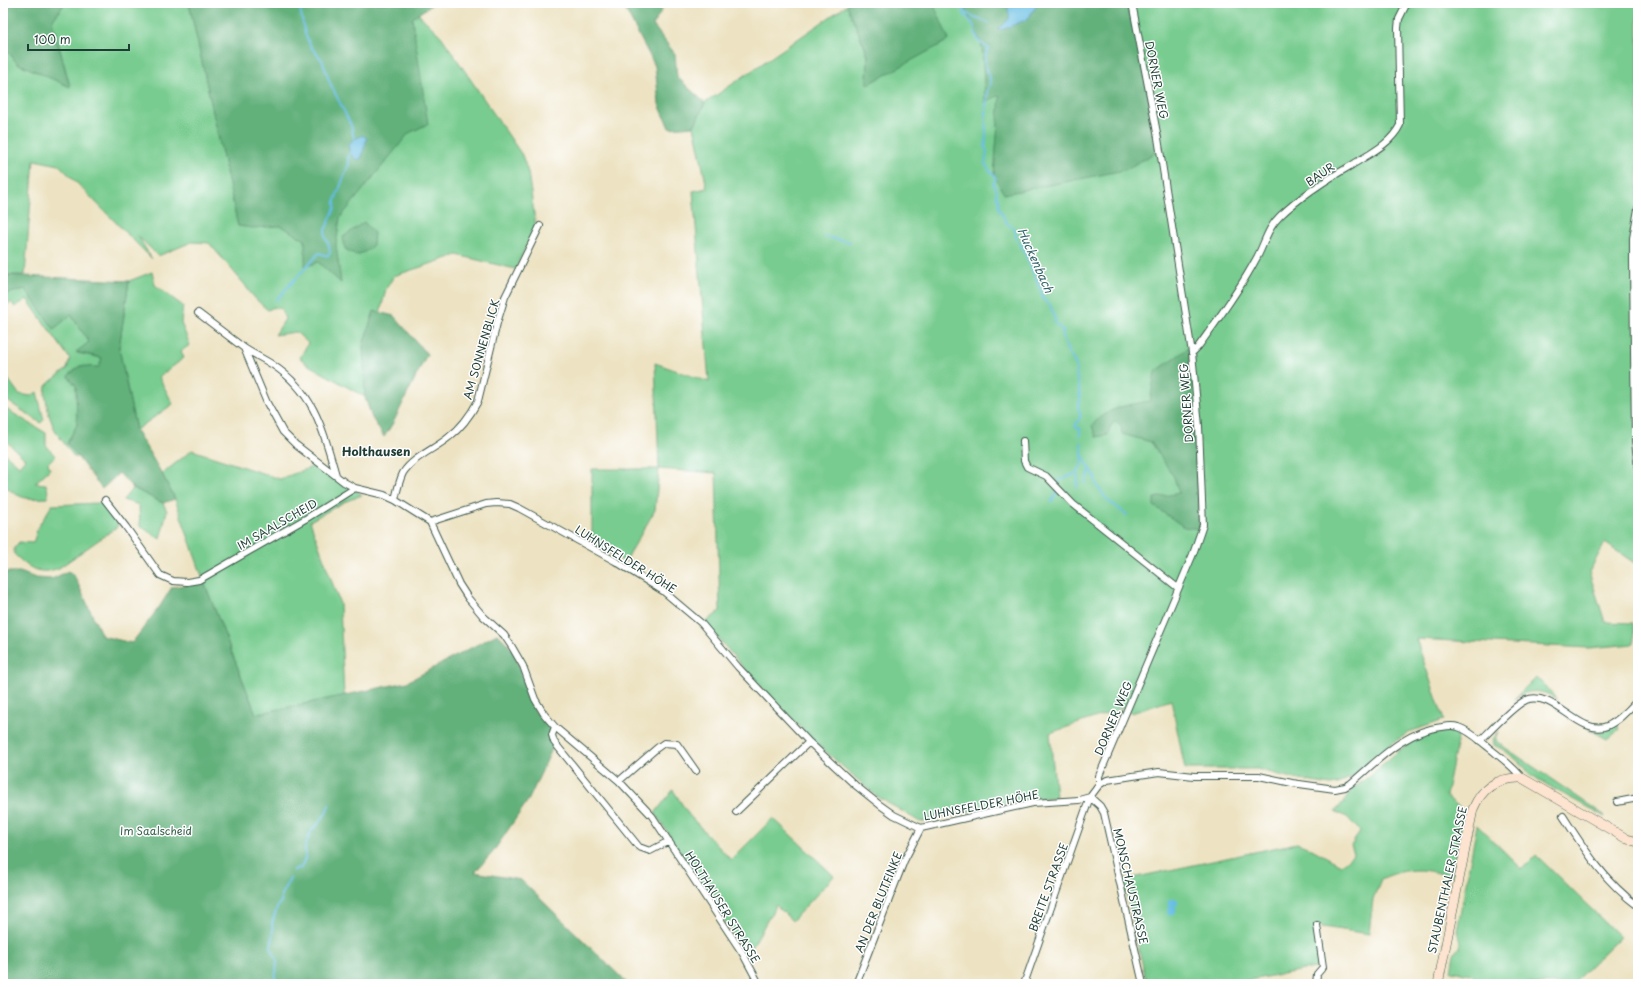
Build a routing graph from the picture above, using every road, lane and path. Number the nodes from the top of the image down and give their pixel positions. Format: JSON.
{"nodes":[{"id":1,"x":1132,"y":3,"type":"edge"},
{"id":2,"x":1407,"y":3,"type":"edge"},
{"id":3,"x":1638,"y":209,"type":"edge"},
{"id":4,"x":540,"y":226,"type":"dead end"},
{"id":5,"x":198,"y":313,"type":"dead end"},
{"id":6,"x":244,"y":348,"type":"junction"},
{"id":7,"x":1192,"y":352,"type":"junction"},
{"id":8,"x":1023,"y":441,"type":"dead end"},
{"id":9,"x":1638,"y":469,"type":"edge"},
{"id":10,"x":336,"y":475,"type":"junction"},
{"id":11,"x":355,"y":488,"type":"junction"},
{"id":12,"x":105,"y":500,"type":"dead end"},
{"id":13,"x":395,"y":500,"type":"junction"},
{"id":14,"x":430,"y":522,"type":"junction"},
{"id":15,"x":1178,"y":588,"type":"junction"},
{"id":16,"x":1638,"y":700,"type":"edge"},
{"id":17,"x":555,"y":728,"type":"junction"},
{"id":18,"x":1480,"y":741,"type":"junction"},
{"id":19,"x":809,"y":742,"type":"junction"},
{"id":20,"x":696,"y":771,"type":"dead end"},
{"id":21,"x":1522,"y":778,"type":"junction"},
{"id":22,"x":619,"y":781,"type":"junction"},
{"id":23,"x":1099,"y":785,"type":"junction"},
{"id":24,"x":1090,"y":797,"type":"junction"},
{"id":25,"x":1638,"y":798,"type":"edge"},
{"id":26,"x":1617,"y":802,"type":"dead end"},
{"id":27,"x":736,"y":812,"type":"dead end"},
{"id":28,"x":1563,"y":816,"type":"dead end"},
{"id":29,"x":922,"y":828,"type":"junction"},
{"id":30,"x":669,"y":841,"type":"junction"},
{"id":31,"x":1638,"y":842,"type":"edge"},
{"id":32,"x":1638,"y":906,"type":"edge"},
{"id":33,"x":1317,"y":925,"type":"dead end"},
{"id":34,"x":759,"y":984,"type":"edge"},
{"id":35,"x":856,"y":984,"type":"edge"},
{"id":36,"x":1024,"y":984,"type":"edge"},
{"id":37,"x":1143,"y":984,"type":"edge"},
{"id":38,"x":1316,"y":984,"type":"edge"},
{"id":39,"x":1438,"y":984,"type":"edge"}],
"edges":[{"from":1,"to":7,"type":"street","name":"DORNER WEG"},
{"from":2,"to":7,"type":"street","name":"BAUR"},
{"from":3,"to":9,"type":"street"},
{"from":4,"to":13,"type":"street","name":"AM SONNENBLICK"},
{"from":5,"to":6,"type":"street"},
{"from":6,"to":10,"type":"street"},
{"from":6,"to":10,"type":"street"},
{"from":7,"to":15,"type":"street","name":"DORNER WEG"},
{"from":8,"to":15,"type":"street"},
{"from":10,"to":11,"type":"street"},
{"from":11,"to":12,"type":"street","name":"IM SAALSCHEID"},
{"from":11,"to":13,"type":"street"},
{"from":13,"to":14,"type":"street"},
{"from":14,"to":17,"type":"street","name":"HOLTHAUSER STRASSE"},
{"from":14,"to":19,"type":"street","name":"LUHNSFELDER HÖHE"},
{"from":15,"to":23,"type":"street","name":"DORNER WEG"},
{"from":16,"to":18,"type":"street"},
{"from":17,"to":22,"type":"street","name":"HOLTHAUSER STRASSE"},
{"from":17,"to":30,"type":"street","name":"HOLTHAUSER STRASSE"},
{"from":18,"to":21,"type":"street"},
{"from":18,"to":23,"type":"street"},
{"from":19,"to":27,"type":"street"},
{"from":19,"to":29,"type":"street","name":"LUHNSFELDER HÖHE"},
{"from":20,"to":22,"type":"street"},
{"from":21,"to":31,"type":"main road"},
{"from":21,"to":39,"type":"main road","name":"STAUBENTHALER STRASSE"},
{"from":22,"to":30,"type":"street","name":"HOLTHAUSER STRASSE"},
{"from":23,"to":24,"type":"street","name":"BREITE STRASSE"},
{"from":24,"to":29,"type":"street","name":"LUHNSFELDER HÖHE"},
{"from":24,"to":36,"type":"street","name":"BREITE STRASSE"},
{"from":24,"to":37,"type":"street","name":"MONSCHAUSTRASSE"},
{"from":25,"to":26,"type":"street"},
{"from":28,"to":32,"type":"street"},
{"from":29,"to":35,"type":"street","name":"AN DER BLUTFINKE"},
{"from":30,"to":34,"type":"street","name":"HOLTHAUSER STRASSE"},
{"from":33,"to":38,"type":"street"}]}
